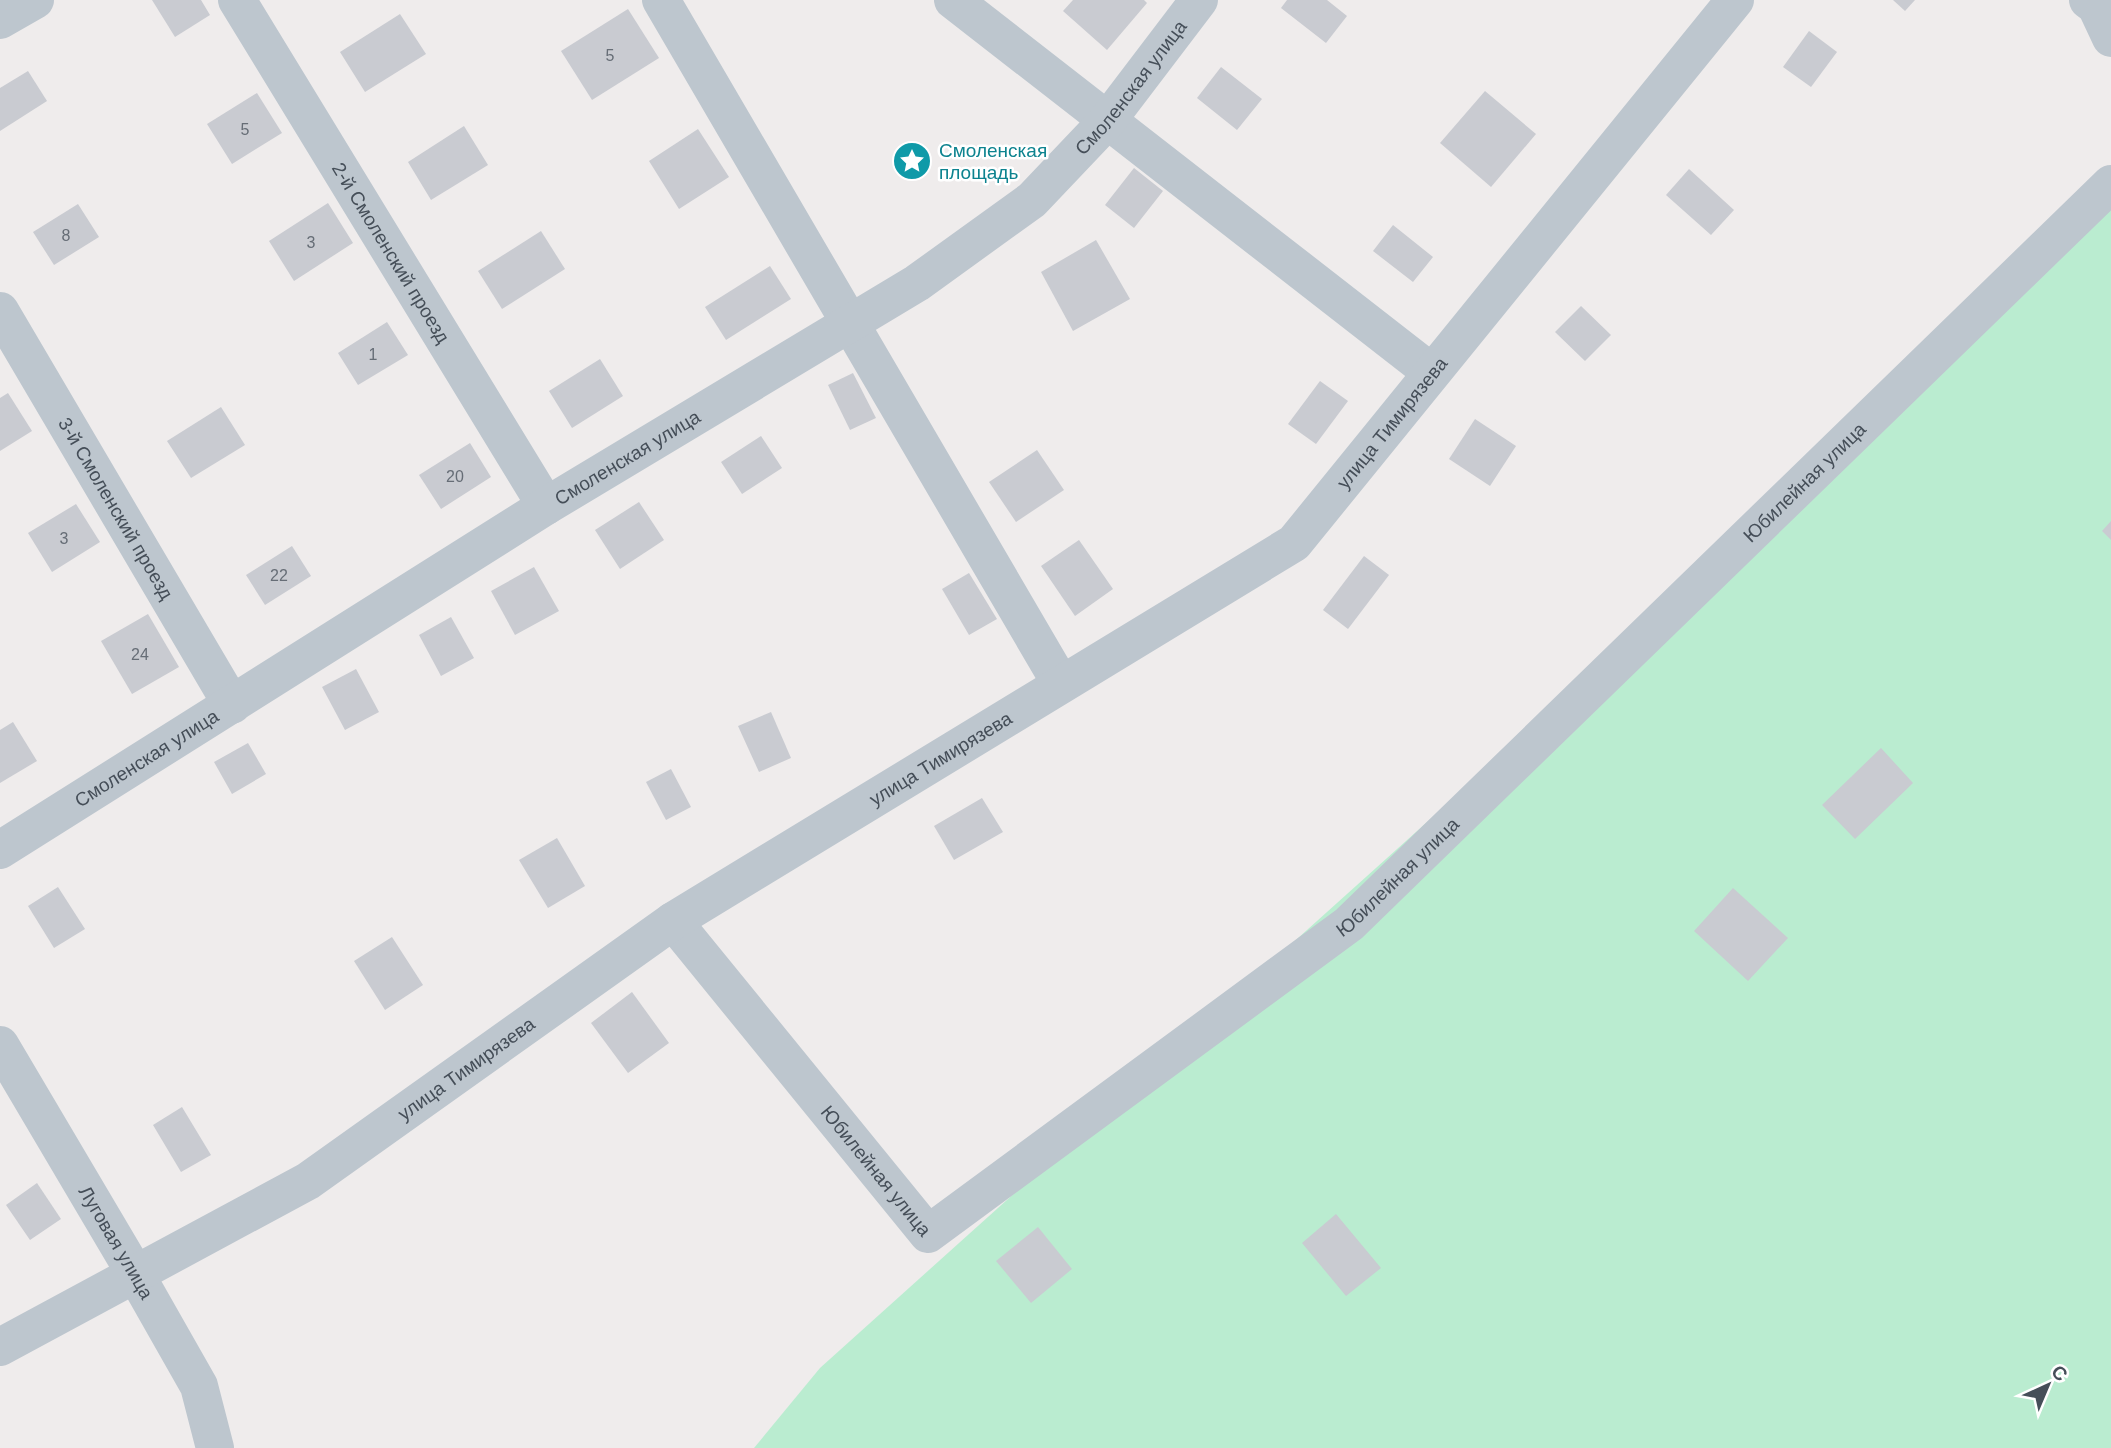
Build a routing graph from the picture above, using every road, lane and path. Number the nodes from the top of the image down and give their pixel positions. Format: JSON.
{"nodes":[{"id":1,"x":35,"y":0,"type":"edge"},
{"id":2,"x":237,"y":0,"type":"edge"},
{"id":3,"x":661,"y":0,"type":"edge"},
{"id":4,"x":953,"y":0,"type":"edge"},
{"id":5,"x":1199,"y":0,"type":"edge"},
{"id":6,"x":1735,"y":0,"type":"edge"},
{"id":7,"x":2088,"y":0,"type":"edge"},
{"id":8,"x":1,"y":18,"type":"edge"},
{"id":9,"x":2111,"y":38,"type":"edge"},
{"id":10,"x":1107,"y":121,"type":"junction"},
{"id":11,"x":2111,"y":184,"type":"edge"},
{"id":12,"x":0,"y":311,"type":"edge"},
{"id":13,"x":850,"y":323,"type":"junction"},
{"id":14,"x":1431,"y":372,"type":"junction"},
{"id":15,"x":546,"y":506,"type":"junction"},
{"id":16,"x":1061,"y":684,"type":"junction"},
{"id":17,"x":232,"y":705,"type":"junction"},
{"id":18,"x":0,"y":850,"type":"edge"},
{"id":19,"x":673,"y":921,"type":"junction"},
{"id":20,"x":0,"y":1045,"type":"edge"},
{"id":21,"x":136,"y":1275,"type":"junction"},
{"id":22,"x":0,"y":1347,"type":"edge"},
{"id":23,"x":215,"y":1448,"type":"edge"}],
"edges":[{"from":1,"to":8,"type":"street"},
{"from":2,"to":15,"type":"street","name":"2-й Смоленский проезд"},
{"from":3,"to":13,"type":"street"},
{"from":4,"to":10,"type":"street"},
{"from":5,"to":10,"type":"street","name":"Смоленская улица"},
{"from":6,"to":14,"type":"street","name":"улица Тимирязева"},
{"from":7,"to":9,"type":"street"},
{"from":10,"to":13,"type":"street","name":"Смоленская улица"},
{"from":10,"to":14,"type":"street"},
{"from":11,"to":19,"type":"street","name":"Юбилейная улица"},
{"from":12,"to":17,"type":"street","name":"3-й Смоленский проезд"},
{"from":13,"to":15,"type":"street","name":"Смоленская улица"},
{"from":13,"to":16,"type":"street"},
{"from":14,"to":16,"type":"street","name":"улица Тимирязева"},
{"from":15,"to":17,"type":"street","name":"Смоленская улица"},
{"from":16,"to":19,"type":"street","name":"улица Тимирязева"},
{"from":17,"to":18,"type":"street","name":"Смоленская улица"},
{"from":19,"to":21,"type":"street","name":"улица Тимирязева"},
{"from":20,"to":21,"type":"street","name":"Луговая улица"},
{"from":21,"to":22,"type":"street","name":"улица Тимирязева"},
{"from":21,"to":23,"type":"street","name":"Луговая улица"}]}
